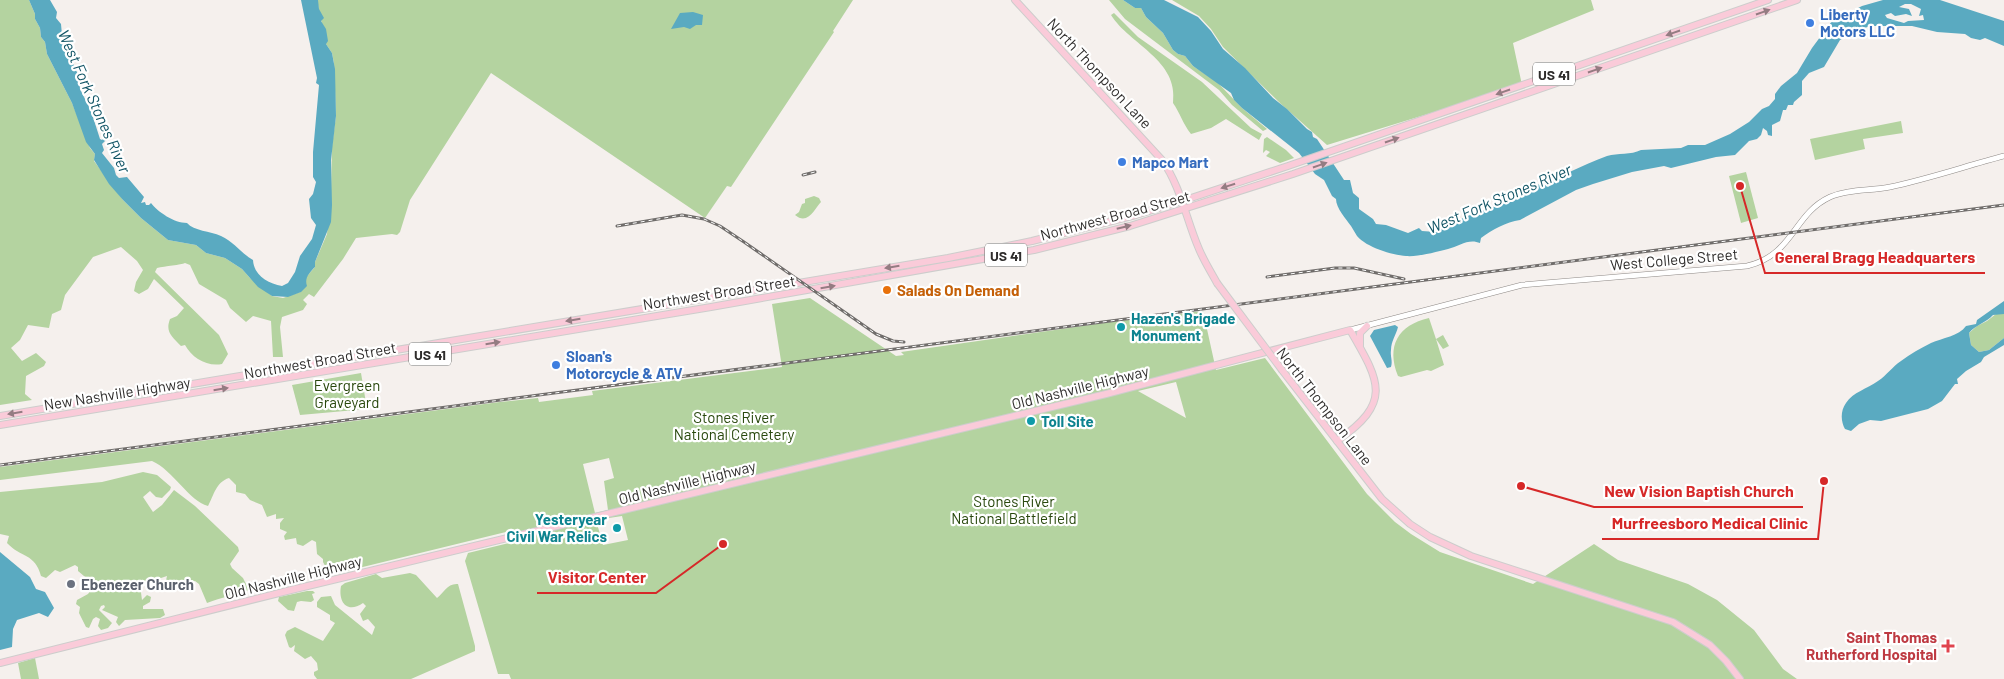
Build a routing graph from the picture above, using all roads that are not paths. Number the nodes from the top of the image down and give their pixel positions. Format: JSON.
{"nodes":[{"id":1,"x":1015,"y":0,"type":"edge"},
{"id":2,"x":1768,"y":0,"type":"edge"},
{"id":3,"x":1797,"y":0,"type":"edge"},
{"id":4,"x":1726,"y":15,"type":"junction"},
{"id":5,"x":1729,"y":24,"type":"junction"},
{"id":6,"x":1692,"y":27,"type":"junction"},
{"id":7,"x":1694,"y":36,"type":"junction"},
{"id":8,"x":1645,"y":43,"type":"junction"},
{"id":9,"x":1648,"y":52,"type":"junction"},
{"id":10,"x":1522,"y":85,"type":"junction"},
{"id":11,"x":1526,"y":94,"type":"junction"},
{"id":12,"x":1473,"y":102,"type":"junction"},
{"id":13,"x":1476,"y":111,"type":"junction"},
{"id":14,"x":2004,"y":156,"type":"edge"},
{"id":15,"x":1182,"y":201,"type":"junction"},
{"id":16,"x":1186,"y":209,"type":"junction"},
{"id":17,"x":1069,"y":232,"type":"junction"},
{"id":18,"x":1072,"y":240,"type":"junction"},
{"id":19,"x":1032,"y":241,"type":"junction"},
{"id":20,"x":1034,"y":250,"type":"junction"},
{"id":21,"x":974,"y":252,"type":"junction"},
{"id":22,"x":976,"y":261,"type":"junction"},
{"id":23,"x":924,"y":262,"type":"junction"},
{"id":24,"x":925,"y":270,"type":"junction"},
{"id":25,"x":852,"y":274,"type":"junction"},
{"id":26,"x":854,"y":282,"type":"junction"},
{"id":27,"x":794,"y":283,"type":"junction"},
{"id":28,"x":796,"y":292,"type":"junction"},
{"id":29,"x":710,"y":298,"type":"junction"},
{"id":30,"x":711,"y":307,"type":"junction"},
{"id":31,"x":621,"y":312,"type":"junction"},
{"id":32,"x":623,"y":321,"type":"junction"},
{"id":33,"x":1367,"y":326,"type":"junction"},
{"id":34,"x":525,"y":328,"type":"junction"},
{"id":35,"x":1350,"y":330,"type":"junction"},
{"id":36,"x":471,"y":336,"type":"junction"},
{"id":37,"x":527,"y":338,"type":"junction"},
{"id":38,"x":473,"y":346,"type":"junction"},
{"id":39,"x":1361,"y":348,"type":"junction"},
{"id":40,"x":367,"y":355,"type":"junction"},
{"id":41,"x":369,"y":364,"type":"junction"},
{"id":42,"x":236,"y":377,"type":"junction"},
{"id":43,"x":238,"y":386,"type":"junction"},
{"id":44,"x":0,"y":416,"type":"edge"},
{"id":45,"x":0,"y":426,"type":"edge"},
{"id":46,"x":1337,"y":441,"type":"junction"},
{"id":47,"x":0,"y":663,"type":"edge"},
{"id":48,"x":1740,"y":679,"type":"edge"}],
"edges":[{"from":1,"to":15,"type":"main road","name":"North Thompson Lane"},
{"from":2,"to":4,"type":"main road","name":"Northwest Broad Street","number":"US 41"},
{"from":5,"to":3,"type":"main road","name":"Northwest Broad Street","number":"US 41","one_way":true},
{"from":4,"to":5,"type":"main road"},
{"from":4,"to":6,"type":"main road","name":"Northwest Broad Street","number":"US 41"},
{"from":5,"to":7,"type":"main road","name":"Northwest Broad Street","number":"US 41"},
{"from":6,"to":7,"type":"main road"},
{"from":6,"to":8,"type":"main road","name":"Northwest Broad Street","number":"US 41","one_way":true},
{"from":7,"to":9,"type":"main road","name":"Northwest Broad Street","number":"US 41"},
{"from":8,"to":9,"type":"main road"},
{"from":8,"to":10,"type":"main road","name":"Northwest Broad Street","number":"US 41"},
{"from":11,"to":9,"type":"main road","name":"Northwest Broad Street","number":"US 41","one_way":true},
{"from":10,"to":11,"type":"main road"},
{"from":10,"to":12,"type":"main road","name":"Northwest Broad Street","number":"US 41","one_way":true},
{"from":11,"to":13,"type":"main road","name":"Northwest Broad Street","number":"US 41"},
{"from":12,"to":13,"type":"main road"},
{"from":12,"to":15,"type":"main road","name":"Northwest Broad Street","number":"US 41","one_way":true},
{"from":16,"to":13,"type":"main road","name":"Northwest Broad Street","number":"US 41","one_way":true},
{"from":14,"to":33,"type":"street","name":"West College Street"},
{"from":15,"to":16,"type":"main road","name":"North Thompson Lane"},
{"from":15,"to":17,"type":"main road","name":"Northwest Broad Street","number":"US 41"},
{"from":18,"to":16,"type":"main road","name":"Northwest Broad Street","number":"US 41","one_way":true},
{"from":16,"to":46,"type":"main road","name":"North Thompson Lane","bridge":true},
{"from":17,"to":18,"type":"main road"},
{"from":17,"to":19,"type":"main road","name":"Northwest Broad Street","number":"US 41"},
{"from":18,"to":20,"type":"main road","name":"Northwest Broad Street","number":"US 41"},
{"from":19,"to":20,"type":"main road"},
{"from":19,"to":21,"type":"main road","name":"Northwest Broad Street","number":"US 41"},
{"from":20,"to":22,"type":"main road","name":"Northwest Broad Street","number":"US 41"},
{"from":21,"to":22,"type":"main road"},
{"from":21,"to":23,"type":"main road","name":"Northwest Broad Street","number":"US 41"},
{"from":22,"to":24,"type":"main road","name":"Northwest Broad Street","number":"US 41"},
{"from":23,"to":24,"type":"main road"},
{"from":23,"to":25,"type":"main road","name":"Northwest Broad Street","number":"US 41","one_way":true},
{"from":24,"to":26,"type":"main road","name":"Northwest Broad Street","number":"US 41"},
{"from":25,"to":26,"type":"main road"},
{"from":25,"to":27,"type":"main road","name":"Northwest Broad Street","number":"US 41"},
{"from":28,"to":26,"type":"main road","name":"Northwest Broad Street","number":"US 41","one_way":true},
{"from":27,"to":28,"type":"main road"},
{"from":27,"to":29,"type":"main road","name":"Northwest Broad Street","number":"US 41"},
{"from":28,"to":30,"type":"main road","name":"Northwest Broad Street","number":"US 41"},
{"from":29,"to":30,"type":"main road"},
{"from":29,"to":31,"type":"main road","name":"Northwest Broad Street","number":"US 41"},
{"from":30,"to":32,"type":"main road","name":"Northwest Broad Street","number":"US 41"},
{"from":31,"to":32,"type":"main road"},
{"from":31,"to":34,"type":"main road","name":"Northwest Broad Street","number":"US 41","one_way":true},
{"from":32,"to":37,"type":"main road","name":"Northwest Broad Street","number":"US 41"},
{"from":33,"to":35,"type":"street","name":"West College Street"},
{"from":33,"to":39,"type":"main road"},
{"from":34,"to":36,"type":"main road","name":"Northwest Broad Street","number":"US 41"},
{"from":34,"to":37,"type":"main road"},
{"from":35,"to":39,"type":"main road"},
{"from":35,"to":47,"type":"main road","name":"Old Nashville Highway"},
{"from":36,"to":38,"type":"main road"},
{"from":36,"to":40,"type":"main road","name":"Northwest Broad Street","number":"US 41"},
{"from":38,"to":37,"type":"main road","name":"Northwest Broad Street","number":"US 41","one_way":true},
{"from":38,"to":41,"type":"main road","name":"Northwest Broad Street","number":"US 41"},
{"from":39,"to":46,"type":"main road"},
{"from":40,"to":41,"type":"main road"},
{"from":40,"to":42,"type":"main road","name":"Northwest Broad Street","number":"US 41"},
{"from":41,"to":43,"type":"main road","name":"Northwest Broad Street","number":"US 41"},
{"from":42,"to":43,"type":"main road"},
{"from":42,"to":44,"type":"main road","name":"New Nashville Highway","number":"US 41","one_way":true},
{"from":45,"to":43,"type":"main road","name":"New Nashville Highway","number":"US 41","one_way":true},
{"from":46,"to":48,"type":"main road","name":"North Thompson Lane"}]}
